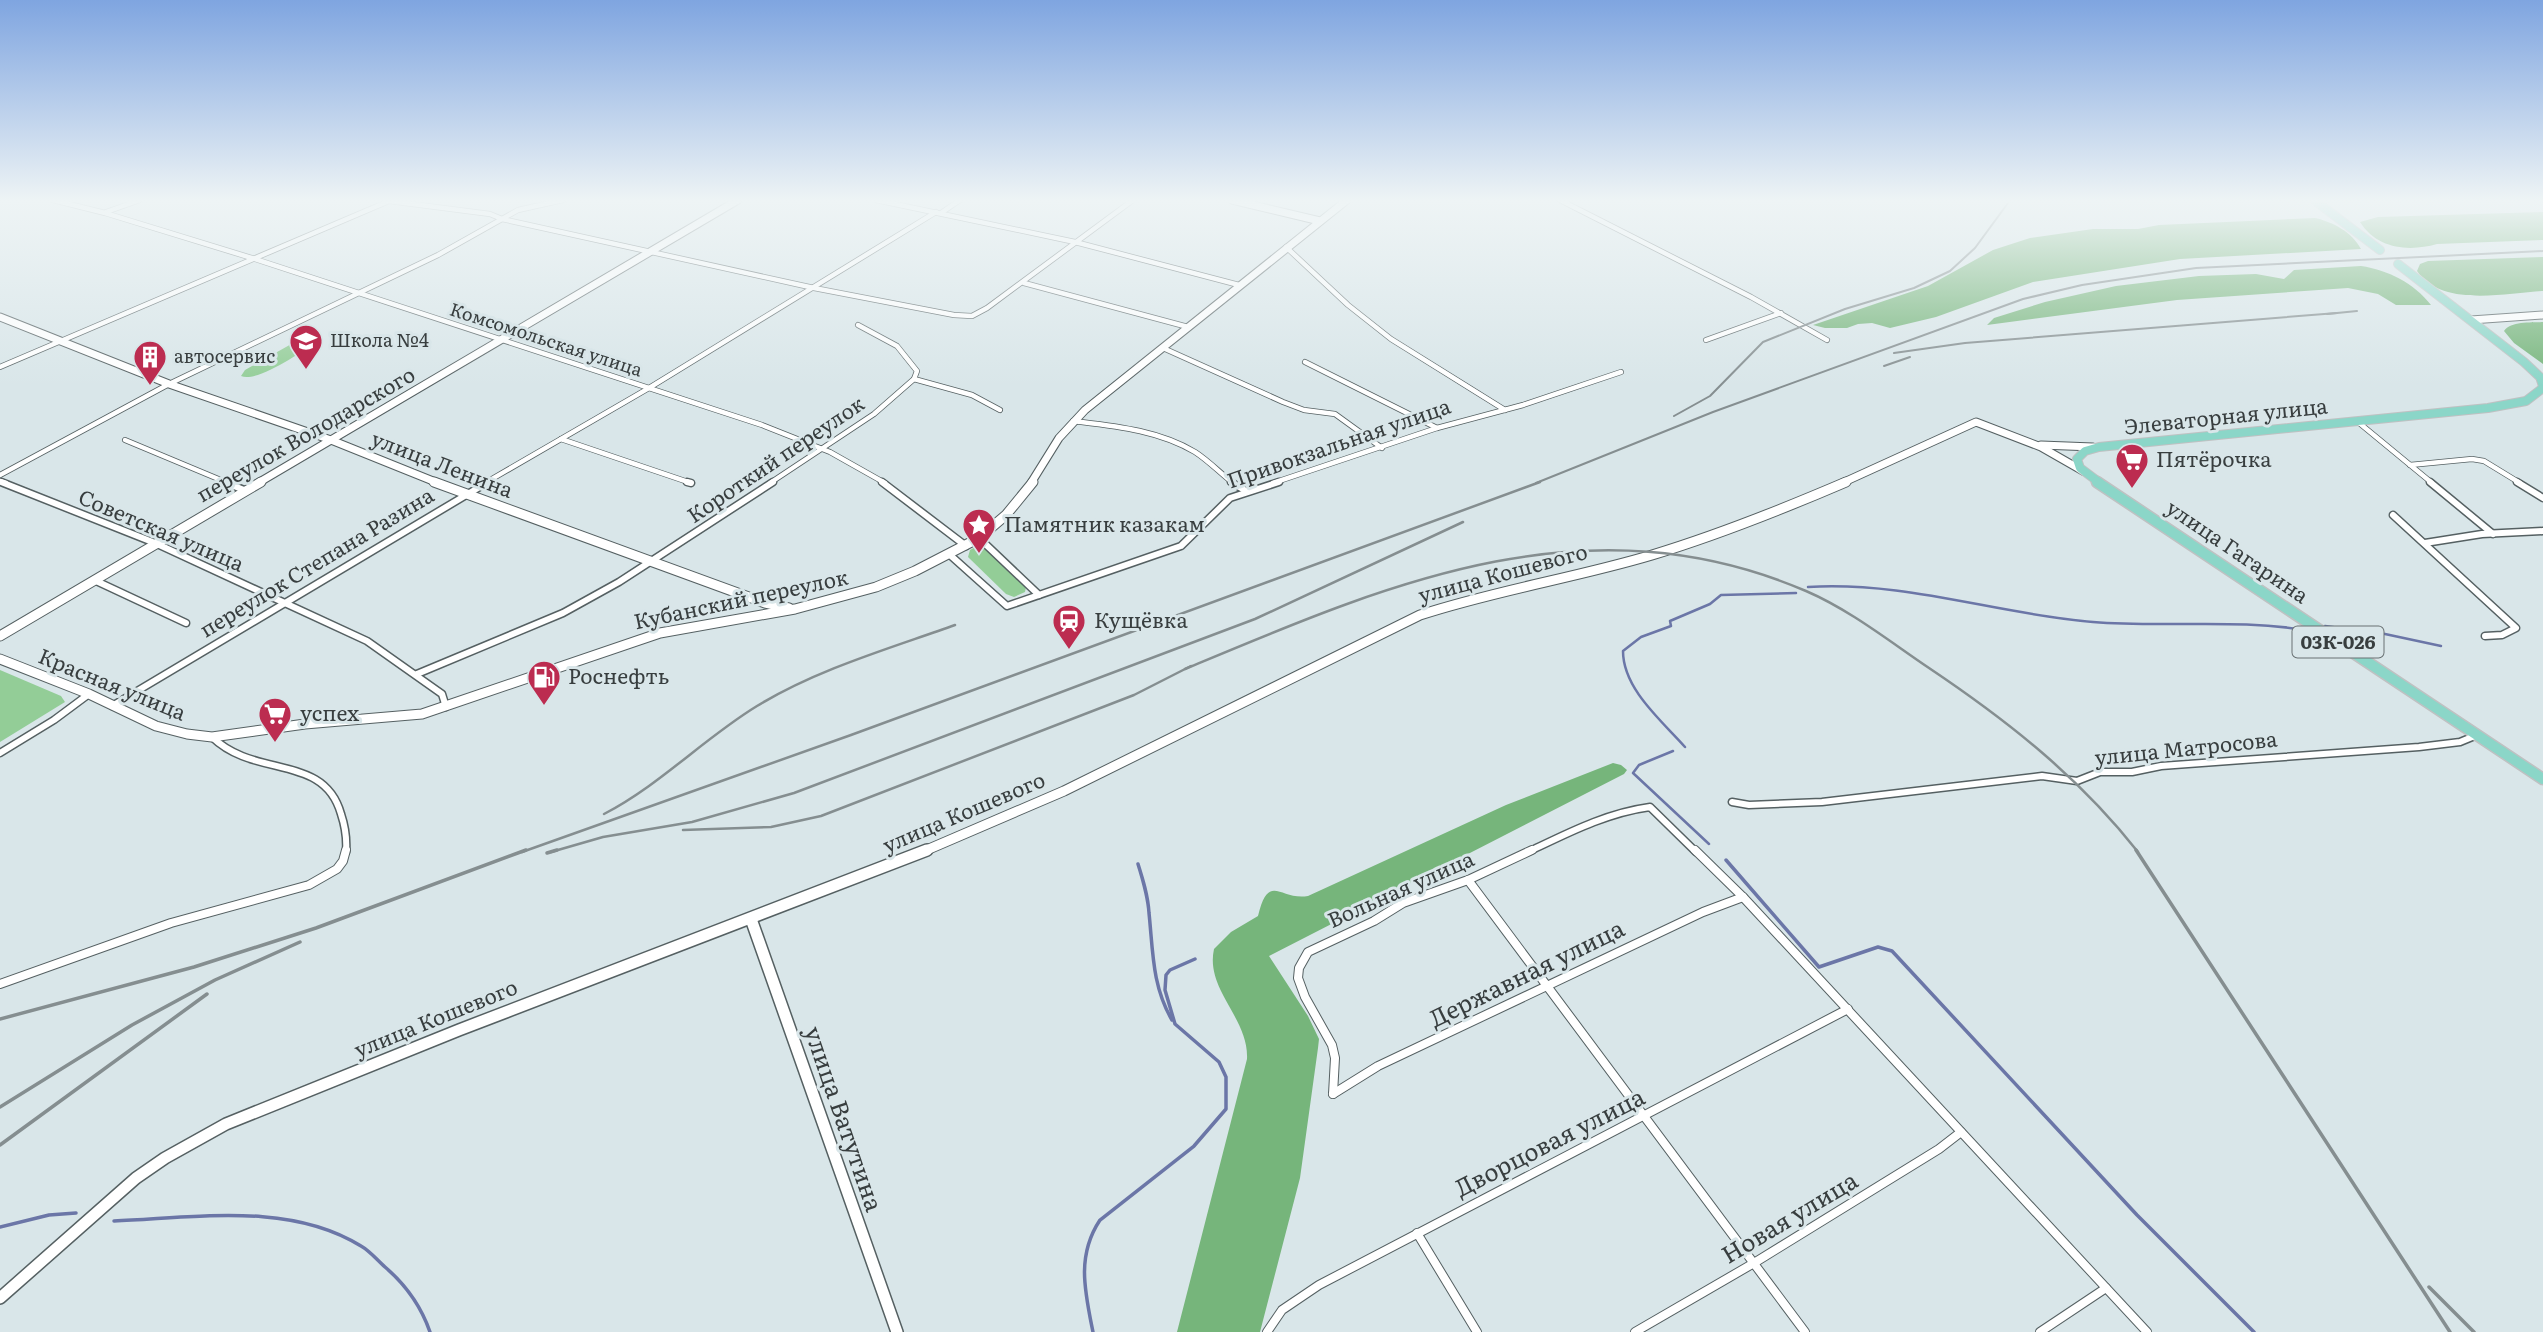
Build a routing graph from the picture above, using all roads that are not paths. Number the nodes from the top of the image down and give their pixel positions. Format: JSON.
{"nodes":[{"id":1,"x":248,"y":262,"type":"edge"},
{"id":2,"x":265,"y":262,"type":"edge"},
{"id":3,"x":419,"y":262,"type":"edge"},
{"id":4,"x":634,"y":262,"type":"edge"},
{"id":5,"x":697,"y":262,"type":"edge"},
{"id":6,"x":857,"y":262,"type":"edge"},
{"id":7,"x":1050,"y":262,"type":"edge"},
{"id":8,"x":1152,"y":262,"type":"edge"},
{"id":9,"x":1267,"y":262,"type":"edge"},
{"id":10,"x":1302,"y":262,"type":"edge"},
{"id":11,"x":1682,"y":262,"type":"edge"},
{"id":12,"x":2398,"y":264,"type":"dead end"},
{"id":13,"x":1024,"y":283,"type":"junction"},
{"id":14,"x":1239,"y":285,"type":"junction"},
{"id":15,"x":814,"y":288,"type":"junction"},
{"id":16,"x":359,"y":293,"type":"junction"},
{"id":17,"x":1781,"y":313,"type":"junction"},
{"id":18,"x":2543,"y":315,"type":"edge"},
{"id":19,"x":0,"y":317,"type":"edge"},
{"id":20,"x":2471,"y":320,"type":"junction"},
{"id":21,"x":858,"y":325,"type":"dead end"},
{"id":22,"x":1188,"y":327,"type":"junction"},
{"id":23,"x":1706,"y":340,"type":"dead end"},
{"id":24,"x":1827,"y":340,"type":"dead end"},
{"id":25,"x":61,"y":341,"type":"junction"},
{"id":26,"x":502,"y":341,"type":"junction"},
{"id":27,"x":1163,"y":348,"type":"junction"},
{"id":28,"x":1305,"y":362,"type":"dead end"},
{"id":29,"x":0,"y":367,"type":"edge"},
{"id":30,"x":1621,"y":372,"type":"dead end"},
{"id":31,"x":914,"y":379,"type":"junction"},
{"id":32,"x":169,"y":384,"type":"junction"},
{"id":33,"x":2543,"y":387,"type":"edge"},
{"id":34,"x":649,"y":388,"type":"junction"},
{"id":35,"x":1000,"y":410,"type":"dead end"},
{"id":36,"x":1505,"y":410,"type":"junction"},
{"id":37,"x":1073,"y":421,"type":"junction"},
{"id":38,"x":1976,"y":422,"type":"joint"},
{"id":39,"x":2358,"y":422,"type":"junction"},
{"id":40,"x":1437,"y":428,"type":"junction"},
{"id":41,"x":561,"y":439,"type":"junction"},
{"id":42,"x":125,"y":440,"type":"dead end"},
{"id":43,"x":331,"y":440,"type":"junction"},
{"id":44,"x":2031,"y":443,"type":"junction"},
{"id":45,"x":2099,"y":447,"type":"junction"},
{"id":46,"x":823,"y":448,"type":"junction"},
{"id":47,"x":1382,"y":448,"type":"junction"},
{"id":48,"x":2410,"y":465,"type":"junction"},
{"id":49,"x":2085,"y":472,"type":"junction"},
{"id":50,"x":0,"y":475,"type":"edge"},
{"id":51,"x":0,"y":481,"type":"edge"},
{"id":52,"x":691,"y":483,"type":"dead end"},
{"id":53,"x":244,"y":490,"type":"junction"},
{"id":54,"x":1246,"y":491,"type":"junction"},
{"id":55,"x":467,"y":495,"type":"junction"},
{"id":56,"x":2543,"y":498,"type":"edge"},
{"id":57,"x":2393,"y":515,"type":"dead end"},
{"id":58,"x":2543,"y":531,"type":"edge"},
{"id":59,"x":2493,"y":534,"type":"junction"},
{"id":60,"x":979,"y":538,"type":"junction"},
{"id":61,"x":155,"y":543,"type":"junction"},
{"id":62,"x":2426,"y":543,"type":"junction"},
{"id":63,"x":966,"y":546,"type":"junction"},
{"id":64,"x":950,"y":555,"type":"junction"},
{"id":65,"x":652,"y":562,"type":"junction"},
{"id":66,"x":94,"y":580,"type":"junction"},
{"id":67,"x":1039,"y":595,"type":"junction"},
{"id":68,"x":285,"y":602,"type":"junction"},
{"id":69,"x":795,"y":609,"type":"junction"},
{"id":70,"x":186,"y":623,"type":"dead end"},
{"id":71,"x":0,"y":636,"type":"edge"},
{"id":72,"x":2485,"y":636,"type":"dead end"},
{"id":73,"x":0,"y":659,"type":"edge"},
{"id":74,"x":417,"y":674,"type":"junction"},
{"id":75,"x":89,"y":694,"type":"junction"},
{"id":76,"x":111,"y":706,"type":"junction"},
{"id":77,"x":446,"y":707,"type":"junction"},
{"id":78,"x":386,"y":719,"type":"joint"},
{"id":79,"x":2477,"y":735,"type":"junction"},
{"id":80,"x":212,"y":737,"type":"junction"},
{"id":81,"x":0,"y":753,"type":"edge"},
{"id":82,"x":2543,"y":779,"type":"edge"},
{"id":83,"x":1732,"y":802,"type":"dead end"},
{"id":84,"x":1468,"y":880,"type":"junction"},
{"id":85,"x":1743,"y":897,"type":"junction"},
{"id":86,"x":751,"y":919,"type":"junction"},
{"id":87,"x":0,"y":984,"type":"edge"},
{"id":88,"x":1548,"y":987,"type":"junction"},
{"id":89,"x":1848,"y":1009,"type":"junction"},
{"id":90,"x":1333,"y":1094,"type":"joint"},
{"id":91,"x":1645,"y":1116,"type":"junction"},
{"id":92,"x":1961,"y":1132,"type":"junction"},
{"id":93,"x":1417,"y":1233,"type":"junction"},
{"id":94,"x":1754,"y":1263,"type":"junction"},
{"id":95,"x":2106,"y":1288,"type":"junction"},
{"id":96,"x":0,"y":1298,"type":"edge"},
{"id":97,"x":897,"y":1332,"type":"edge"},
{"id":98,"x":1267,"y":1332,"type":"edge"},
{"id":99,"x":1477,"y":1332,"type":"edge"},
{"id":100,"x":1635,"y":1332,"type":"edge"},
{"id":101,"x":1805,"y":1332,"type":"edge"},
{"id":102,"x":2040,"y":1332,"type":"edge"},
{"id":103,"x":2147,"y":1332,"type":"edge"}],
"edges":[{"from":1,"to":25,"type":"street"},
{"from":2,"to":16,"type":"street","name":"Комсомольская улица"},
{"from":3,"to":16,"type":"street"},
{"from":4,"to":26,"type":"street","name":"переулок Володарского"},
{"from":5,"to":15,"type":"street"},
{"from":6,"to":15,"type":"street","name":"переулок Степана Разина"},
{"from":7,"to":13,"type":"street"},
{"from":8,"to":14,"type":"street"},
{"from":9,"to":14,"type":"street","name":"Кубанский переулок"},
{"from":10,"to":36,"type":"street"},
{"from":11,"to":17,"type":"street"},
{"from":12,"to":20,"type":"main road"},
{"from":13,"to":15,"type":"street"},
{"from":13,"to":22,"type":"street"},
{"from":14,"to":22,"type":"street","name":"Кубанский переулок"},
{"from":15,"to":34,"type":"street","name":"переулок Степана Разина"},
{"from":16,"to":26,"type":"street","name":"Комсомольская улица"},
{"from":16,"to":32,"type":"street"},
{"from":17,"to":23,"type":"street"},
{"from":17,"to":24,"type":"street"},
{"from":18,"to":20,"type":"street"},
{"from":19,"to":25,"type":"street","name":"улица Ленина"},
{"from":20,"to":33,"type":"main road"},
{"from":21,"to":31,"type":"street"},
{"from":22,"to":27,"type":"street","name":"Кубанский переулок"},
{"from":25,"to":29,"type":"street"},
{"from":25,"to":32,"type":"street","name":"улица Ленина"},
{"from":26,"to":34,"type":"street","name":"Комсомольская улица"},
{"from":26,"to":43,"type":"street","name":"переулок Володарского"},
{"from":27,"to":37,"type":"street","name":"Кубанский переулок"},
{"from":27,"to":47,"type":"street"},
{"from":28,"to":40,"type":"street"},
{"from":30,"to":36,"type":"street","name":"Привокзальная улица"},
{"from":31,"to":35,"type":"street"},
{"from":31,"to":46,"type":"street","name":"Короткий переулок"},
{"from":32,"to":43,"type":"street","name":"улица Ленина"},
{"from":32,"to":50,"type":"street"},
{"from":33,"to":39,"type":"main road","name":"Элеваторная улица"},
{"from":34,"to":41,"type":"street","name":"переулок Степана Разина"},
{"from":34,"to":46,"type":"street","name":"Комсомольская улица"},
{"from":36,"to":40,"type":"street","name":"Привокзальная улица"},
{"from":37,"to":54,"type":"street"},
{"from":37,"to":60,"type":"street","name":"Кубанский переулок"},
{"from":38,"to":44,"type":"street","name":"улица Гагарина"},
{"from":38,"to":86,"type":"street","name":"улица Кошевого"},
{"from":39,"to":45,"type":"main road","name":"Элеваторная улица"},
{"from":39,"to":48,"type":"street","name":"Элеваторная улица"},
{"from":40,"to":47,"type":"street","name":"Привокзальная улица"},
{"from":41,"to":52,"type":"street"},
{"from":41,"to":55,"type":"street","name":"переулок Степана Разина"},
{"from":42,"to":53,"type":"street"},
{"from":43,"to":53,"type":"street","name":"переулок Володарского"},
{"from":43,"to":55,"type":"street","name":"улица Ленина"},
{"from":44,"to":45,"type":"street","name":"Элеваторная улица"},
{"from":44,"to":49,"type":"street","name":"улица Гагарина"},
{"from":45,"to":49,"type":"main road","name":"Элеваторная улица"},
{"from":46,"to":63,"type":"street","name":"Комсомольская улица"},
{"from":46,"to":65,"type":"street","name":"Короткий переулок"},
{"from":47,"to":54,"type":"street","name":"Привокзальная улица"},
{"from":48,"to":56,"type":"street"},
{"from":48,"to":59,"type":"street","name":"Элеваторная улица"},
{"from":49,"to":79,"type":"main road","name":"улица Гагарина","number":"03К-026"},
{"from":51,"to":61,"type":"street","name":"Советская улица"},
{"from":53,"to":61,"type":"street","name":"переулок Володарского"},
{"from":54,"to":67,"type":"street","name":"Привокзальная улица"},
{"from":55,"to":65,"type":"street","name":"улица Ленина"},
{"from":55,"to":68,"type":"street","name":"переулок Степана Разина"},
{"from":57,"to":62,"type":"street"},
{"from":58,"to":59,"type":"street"},
{"from":59,"to":62,"type":"street"},
{"from":60,"to":63,"type":"street","name":"Кубанский переулок"},
{"from":60,"to":67,"type":"street"},
{"from":61,"to":66,"type":"street","name":"переулок Володарского"},
{"from":61,"to":68,"type":"street","name":"Советская улица"},
{"from":62,"to":72,"type":"street"},
{"from":63,"to":64,"type":"street","name":"Кубанский переулок"},
{"from":64,"to":67,"type":"street","name":"Привокзальная улица"},
{"from":64,"to":69,"type":"street","name":"Кубанский переулок"},
{"from":65,"to":69,"type":"street","name":"улица Ленина"},
{"from":65,"to":74,"type":"street"},
{"from":66,"to":70,"type":"street"},
{"from":66,"to":71,"type":"street","name":"переулок Володарского"},
{"from":68,"to":74,"type":"street","name":"Советская улица"},
{"from":68,"to":76,"type":"street","name":"переулок Степана Разина"},
{"from":69,"to":77,"type":"street","name":"Кубанский переулок"},
{"from":73,"to":75,"type":"street","name":"Красная улица"},
{"from":74,"to":77,"type":"street","name":"Советская улица"},
{"from":75,"to":76,"type":"street","name":"Красная улица"},
{"from":75,"to":81,"type":"street"},
{"from":76,"to":80,"type":"street","name":"Красная улица"},
{"from":77,"to":78,"type":"street","name":"Кубанский переулок"},
{"from":78,"to":80,"type":"street","name":"Красная улица"},
{"from":79,"to":82,"type":"main road","name":"улица Гагарина","number":"03К-026"},
{"from":79,"to":83,"type":"street","name":"улица Матросова"},
{"from":80,"to":87,"type":"street","name":"Красная улица"},
{"from":84,"to":85,"type":"street","name":"Вольная улица"},
{"from":84,"to":88,"type":"street"},
{"from":84,"to":90,"type":"street","name":"Вольная улица"},
{"from":85,"to":88,"type":"street","name":"Державная улица"},
{"from":85,"to":89,"type":"street"},
{"from":86,"to":96,"type":"street","name":"улица Кошевого"},
{"from":86,"to":97,"type":"street","name":"улица Ватутина"},
{"from":88,"to":90,"type":"street","name":"Державная улица"},
{"from":88,"to":91,"type":"street"},
{"from":89,"to":91,"type":"street","name":"Дворцовая улица"},
{"from":89,"to":92,"type":"street"},
{"from":91,"to":93,"type":"street","name":"Дворцовая улица"},
{"from":91,"to":94,"type":"street"},
{"from":92,"to":94,"type":"street","name":"Новая улица"},
{"from":92,"to":95,"type":"street"},
{"from":93,"to":98,"type":"street","name":"Дворцовая улица"},
{"from":93,"to":99,"type":"street"},
{"from":94,"to":100,"type":"street","name":"Новая улица"},
{"from":94,"to":101,"type":"street"},
{"from":95,"to":102,"type":"street"},
{"from":95,"to":103,"type":"street"}]}
